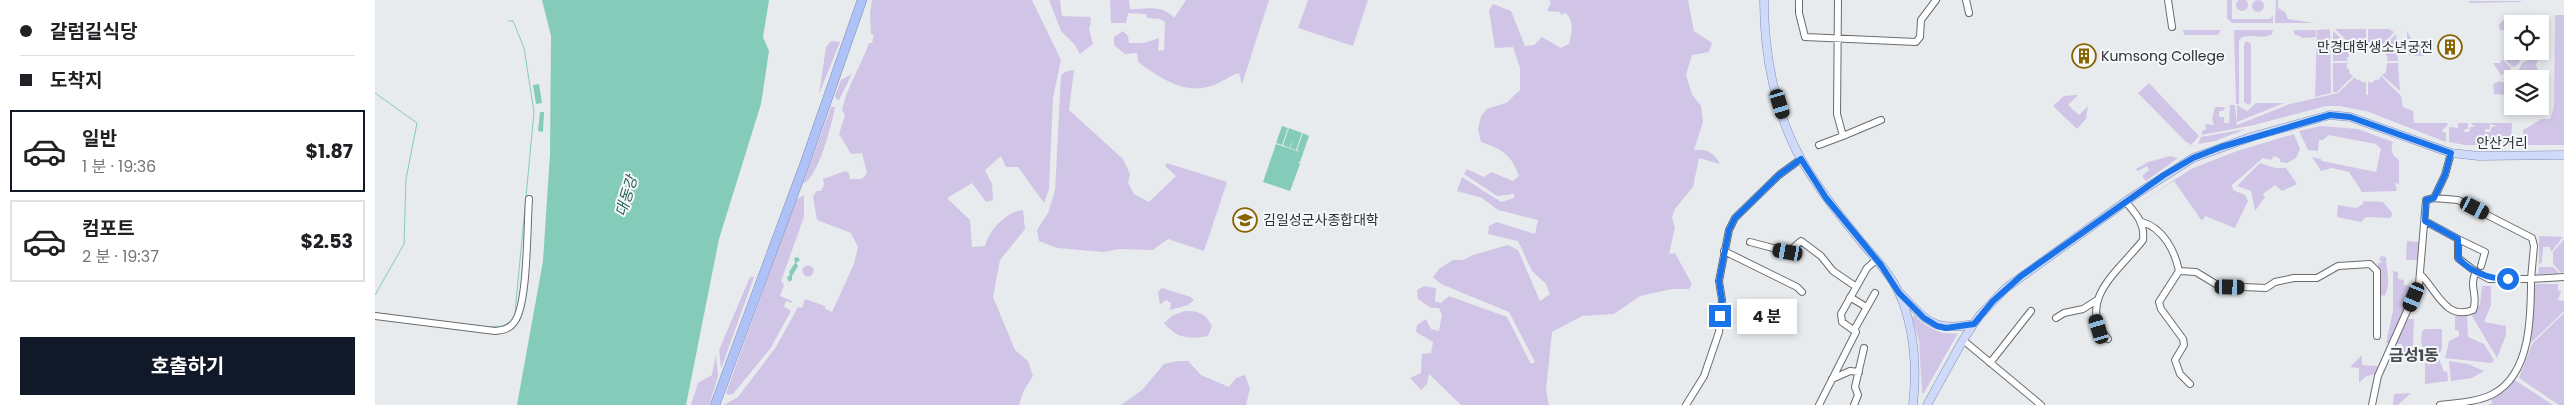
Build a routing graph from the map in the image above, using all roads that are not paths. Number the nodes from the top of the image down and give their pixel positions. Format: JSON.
{"nodes":[{"id":1,"x":862,"y":0,"type":"edge"},
{"id":2,"x":1764,"y":0,"type":"edge"},
{"id":3,"x":1799,"y":0,"type":"edge"},
{"id":4,"x":1838,"y":0,"type":"edge"},
{"id":5,"x":1936,"y":0,"type":"edge"},
{"id":6,"x":1967,"y":0,"type":"edge"},
{"id":7,"x":2169,"y":0,"type":"edge"},
{"id":8,"x":1969,"y":13,"type":"dead end"},
{"id":9,"x":2172,"y":27,"type":"dead end"},
{"id":10,"x":1838,"y":39,"type":"junction"},
{"id":11,"x":1881,"y":120,"type":"dead end"},
{"id":12,"x":1843,"y":136,"type":"junction"},
{"id":13,"x":1819,"y":145,"type":"dead end"},
{"id":14,"x":2451,"y":153,"type":"junction"},
{"id":15,"x":2564,"y":155,"type":"edge"},
{"id":16,"x":1801,"y":159,"type":"junction"},
{"id":17,"x":2434,"y":198,"type":"junction"},
{"id":18,"x":529,"y":199,"type":"dead end"},
{"id":19,"x":2126,"y":202,"type":"junction"},
{"id":20,"x":2425,"y":221,"type":"junction"},
{"id":21,"x":2142,"y":222,"type":"junction"},
{"id":22,"x":2458,"y":239,"type":"junction"},
{"id":23,"x":1750,"y":242,"type":"dead end"},
{"id":24,"x":1724,"y":251,"type":"junction"},
{"id":25,"x":1876,"y":260,"type":"junction"},
{"id":26,"x":2481,"y":266,"type":"dead end"},
{"id":27,"x":2179,"y":271,"type":"junction"},
{"id":28,"x":2476,"y":272,"type":"junction"},
{"id":29,"x":2421,"y":275,"type":"junction"},
{"id":30,"x":2564,"y":277,"type":"edge"},
{"id":31,"x":2531,"y":280,"type":"junction"},
{"id":32,"x":1855,"y":286,"type":"junction"},
{"id":33,"x":1802,"y":292,"type":"dead end"},
{"id":34,"x":1875,"y":293,"type":"dead end"},
{"id":35,"x":1899,"y":293,"type":"junction"},
{"id":36,"x":1850,"y":297,"type":"junction"},
{"id":37,"x":2098,"y":299,"type":"junction"},
{"id":38,"x":1867,"y":307,"type":"junction"},
{"id":39,"x":2031,"y":311,"type":"dead end"},
{"id":40,"x":375,"y":316,"type":"edge"},
{"id":41,"x":2056,"y":318,"type":"dead end"},
{"id":42,"x":1974,"y":324,"type":"junction"},
{"id":43,"x":1854,"y":330,"type":"junction"},
{"id":44,"x":2377,"y":336,"type":"dead end"},
{"id":45,"x":2108,"y":339,"type":"dead end"},
{"id":46,"x":1963,"y":340,"type":"junction"},
{"id":47,"x":1865,"y":348,"type":"dead end"},
{"id":48,"x":1990,"y":363,"type":"junction"},
{"id":49,"x":1859,"y":372,"type":"junction"},
{"id":50,"x":1832,"y":379,"type":"junction"},
{"id":51,"x":2190,"y":384,"type":"dead end"},
{"id":52,"x":715,"y":405,"type":"edge"},
{"id":53,"x":1686,"y":405,"type":"edge"},
{"id":54,"x":1819,"y":405,"type":"edge"},
{"id":55,"x":1854,"y":405,"type":"edge"},
{"id":56,"x":1913,"y":405,"type":"edge"},
{"id":57,"x":1927,"y":405,"type":"edge"},
{"id":58,"x":2041,"y":405,"type":"edge"},
{"id":59,"x":2372,"y":405,"type":"edge"},
{"id":60,"x":2440,"y":405,"type":"edge"}],
"edges":[{"from":1,"to":52,"type":"highway"},
{"from":2,"to":16,"type":"main road"},
{"from":3,"to":10,"type":"street"},
{"from":4,"to":10,"type":"street"},
{"from":5,"to":10,"type":"street"},
{"from":6,"to":8,"type":"street"},
{"from":7,"to":9,"type":"street"},
{"from":10,"to":12,"type":"street"},
{"from":11,"to":12,"type":"street"},
{"from":12,"to":13,"type":"street"},
{"from":14,"to":15,"type":"main road","name":"안산거리"},
{"from":14,"to":17,"type":"street"},
{"from":14,"to":19,"type":"main road","name":"안산거리"},
{"from":16,"to":24,"type":"street"},
{"from":16,"to":25,"type":"main road"},
{"from":17,"to":20,"type":"street"},
{"from":17,"to":31,"type":"street"},
{"from":18,"to":40,"type":"street"},
{"from":19,"to":21,"type":"street"},
{"from":19,"to":42,"type":"main road","name":"안산거리"},
{"from":20,"to":22,"type":"street"},
{"from":20,"to":29,"type":"street"},
{"from":21,"to":27,"type":"street"},
{"from":21,"to":37,"type":"street"},
{"from":22,"to":26,"type":"street"},
{"from":22,"to":28,"type":"street"},
{"from":23,"to":32,"type":"street"},
{"from":24,"to":33,"type":"street"},
{"from":24,"to":53,"type":"street"},
{"from":25,"to":32,"type":"street"},
{"from":25,"to":35,"type":"main road"},
{"from":27,"to":44,"type":"street"},
{"from":27,"to":51,"type":"street"},
{"from":28,"to":29,"type":"street"},
{"from":28,"to":31,"type":"street"},
{"from":29,"to":59,"type":"street"},
{"from":30,"to":31,"type":"street"},
{"from":31,"to":60,"type":"street"},
{"from":32,"to":36,"type":"street"},
{"from":34,"to":38,"type":"street"},
{"from":35,"to":42,"type":"main road"},
{"from":35,"to":56,"type":"main road"},
{"from":36,"to":38,"type":"street"},
{"from":36,"to":43,"type":"street"},
{"from":37,"to":41,"type":"street"},
{"from":37,"to":45,"type":"street"},
{"from":38,"to":43,"type":"street"},
{"from":39,"to":48,"type":"street"},
{"from":42,"to":46,"type":"main road","name":"안산거리"},
{"from":43,"to":50,"type":"street"},
{"from":46,"to":48,"type":"street"},
{"from":46,"to":57,"type":"main road","name":"안산거리"},
{"from":47,"to":49,"type":"street"},
{"from":48,"to":58,"type":"street"},
{"from":49,"to":50,"type":"street"},
{"from":49,"to":55,"type":"street"},
{"from":50,"to":54,"type":"street"}]}
